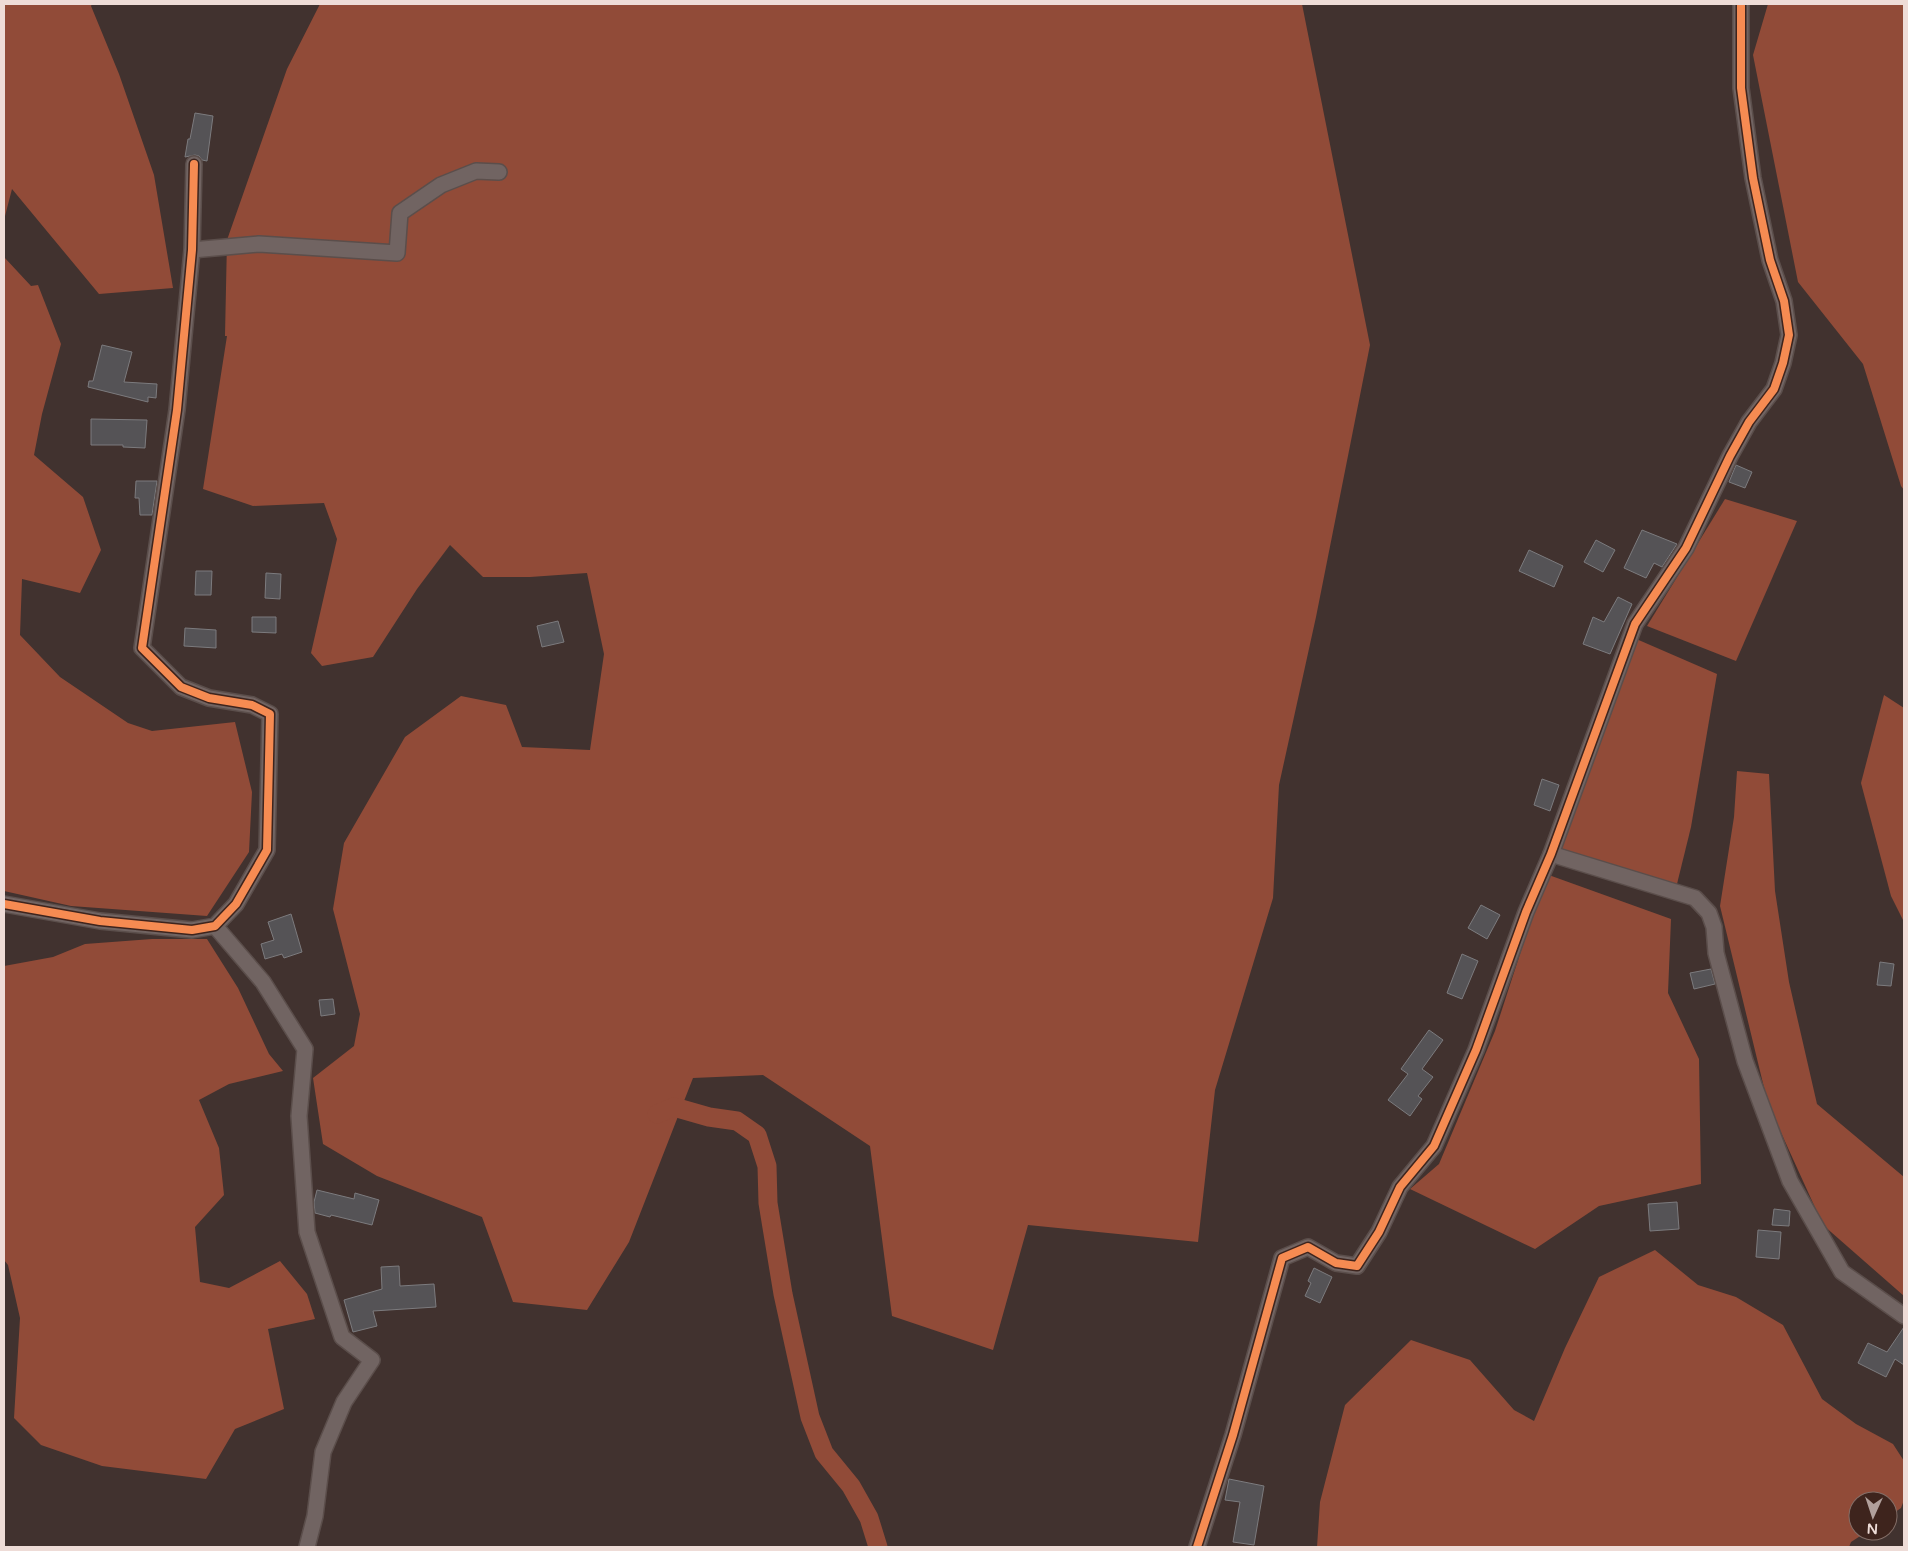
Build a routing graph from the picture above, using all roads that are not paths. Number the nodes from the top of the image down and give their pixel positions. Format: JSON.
{"nodes":[{"id":1,"x":1741,"y":4,"type":"edge"},
{"id":2,"x":194,"y":164,"type":"dead end"},
{"id":3,"x":499,"y":172,"type":"dead end"},
{"id":4,"x":192,"y":250,"type":"junction"},
{"id":5,"x":1551,"y":854,"type":"junction"},
{"id":6,"x":4,"y":904,"type":"edge"},
{"id":7,"x":215,"y":926,"type":"junction"},
{"id":8,"x":1904,"y":1316,"type":"edge"},
{"id":9,"x":307,"y":1547,"type":"edge"},
{"id":10,"x":1197,"y":1547,"type":"edge"}],
"edges":[{"from":1,"to":5,"type":"street"},
{"from":2,"to":4,"type":"street"},
{"from":3,"to":4,"type":"street"},
{"from":4,"to":7,"type":"street"},
{"from":5,"to":8,"type":"street"},
{"from":5,"to":10,"type":"street"},
{"from":6,"to":7,"type":"street"},
{"from":7,"to":9,"type":"street"}]}
